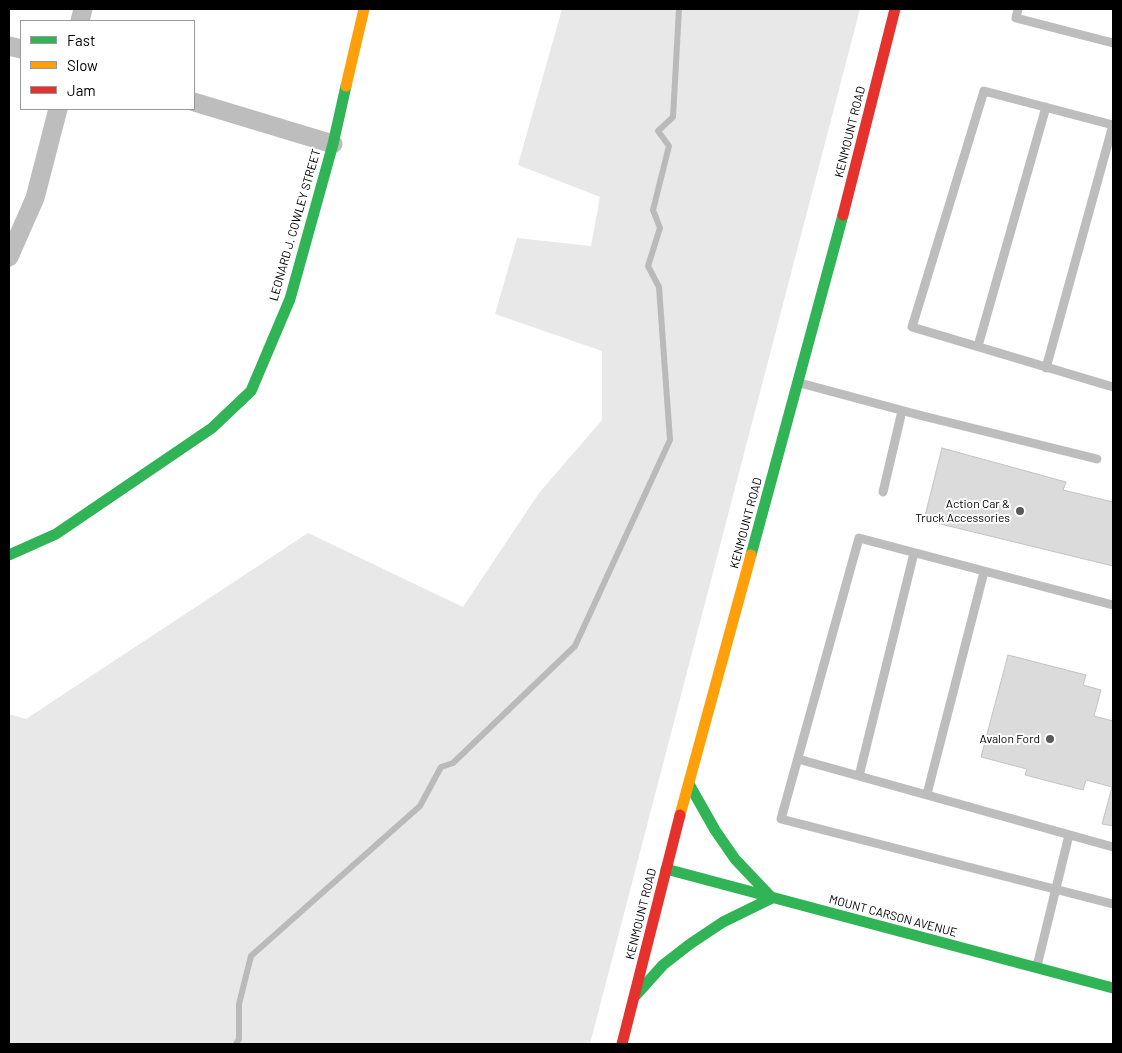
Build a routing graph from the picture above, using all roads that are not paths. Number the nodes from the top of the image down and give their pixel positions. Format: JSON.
{"nodes":[{"id":1,"x":364,"y":9,"type":"edge"},
{"id":2,"x":895,"y":9,"type":"edge"},
{"id":3,"x":1018,"y":9,"type":"edge"},
{"id":4,"x":1113,"y":43,"type":"edge"},
{"id":5,"x":195,"y":102,"type":"edge"},
{"id":6,"x":1046,"y":107,"type":"junction"},
{"id":7,"x":58,"y":110,"type":"edge"},
{"id":8,"x":1113,"y":125,"type":"edge"},
{"id":9,"x":333,"y":144,"type":"junction"},
{"id":10,"x":9,"y":257,"type":"edge"},
{"id":11,"x":978,"y":346,"type":"junction"},
{"id":12,"x":1046,"y":368,"type":"junction"},
{"id":13,"x":798,"y":383,"type":"junction"},
{"id":14,"x":1113,"y":387,"type":"edge"},
{"id":15,"x":902,"y":411,"type":"junction"},
{"id":16,"x":1097,"y":459,"type":"dead end"},
{"id":17,"x":883,"y":492,"type":"dead end"},
{"id":18,"x":914,"y":553,"type":"junction"},
{"id":19,"x":9,"y":555,"type":"edge"},
{"id":20,"x":984,"y":572,"type":"junction"},
{"id":21,"x":1113,"y":605,"type":"edge"},
{"id":22,"x":798,"y":759,"type":"junction"},
{"id":23,"x":859,"y":776,"type":"junction"},
{"id":24,"x":690,"y":784,"type":"junction"},
{"id":25,"x":927,"y":794,"type":"junction"},
{"id":26,"x":1069,"y":835,"type":"junction"},
{"id":27,"x":1113,"y":847,"type":"edge"},
{"id":28,"x":666,"y":869,"type":"junction"},
{"id":29,"x":1056,"y":888,"type":"junction"},
{"id":30,"x":772,"y":898,"type":"junction"},
{"id":31,"x":1113,"y":904,"type":"edge"},
{"id":32,"x":1037,"y":968,"type":"junction"},
{"id":33,"x":1113,"y":988,"type":"edge"},
{"id":34,"x":633,"y":998,"type":"junction"},
{"id":35,"x":622,"y":1044,"type":"edge"}],
"edges":[{"from":1,"to":9,"type":"main road","name":"LEONARD J. COWLEY STREET"},
{"from":2,"to":13,"type":"main road","name":"KENMOUNT ROAD"},
{"from":3,"to":4,"type":"lane"},
{"from":5,"to":9,"type":"street"},
{"from":6,"to":8,"type":"lane"},
{"from":6,"to":11,"type":"lane"},
{"from":6,"to":11,"type":"lane"},
{"from":7,"to":10,"type":"street"},
{"from":8,"to":12,"type":"lane"},
{"from":9,"to":19,"type":"main road","name":"LEONARD J. COWLEY STREET"},
{"from":11,"to":12,"type":"lane"},
{"from":12,"to":14,"type":"lane"},
{"from":13,"to":15,"type":"lane"},
{"from":13,"to":24,"type":"main road","name":"KENMOUNT ROAD"},
{"from":15,"to":16,"type":"lane"},
{"from":15,"to":17,"type":"lane"},
{"from":18,"to":20,"type":"lane"},
{"from":18,"to":22,"type":"lane"},
{"from":18,"to":23,"type":"lane"},
{"from":20,"to":21,"type":"lane"},
{"from":20,"to":25,"type":"lane"},
{"from":22,"to":23,"type":"lane"},
{"from":22,"to":29,"type":"lane"},
{"from":23,"to":25,"type":"lane"},
{"from":24,"to":28,"type":"main road","name":"KENMOUNT ROAD"},
{"from":24,"to":30,"type":"main road"},
{"from":25,"to":26,"type":"lane"},
{"from":26,"to":27,"type":"lane"},
{"from":26,"to":29,"type":"lane"},
{"from":28,"to":30,"type":"main road","name":"MOUNT CARSON AVENUE"},
{"from":28,"to":34,"type":"main road","name":"KENMOUNT ROAD"},
{"from":29,"to":31,"type":"lane"},
{"from":29,"to":32,"type":"lane"},
{"from":30,"to":32,"type":"main road","name":"MOUNT CARSON AVENUE"},
{"from":30,"to":34,"type":"main road"},
{"from":32,"to":33,"type":"main road","name":"MOUNT CARSON AVENUE"},
{"from":34,"to":35,"type":"main road","name":"KENMOUNT ROAD"}]}
